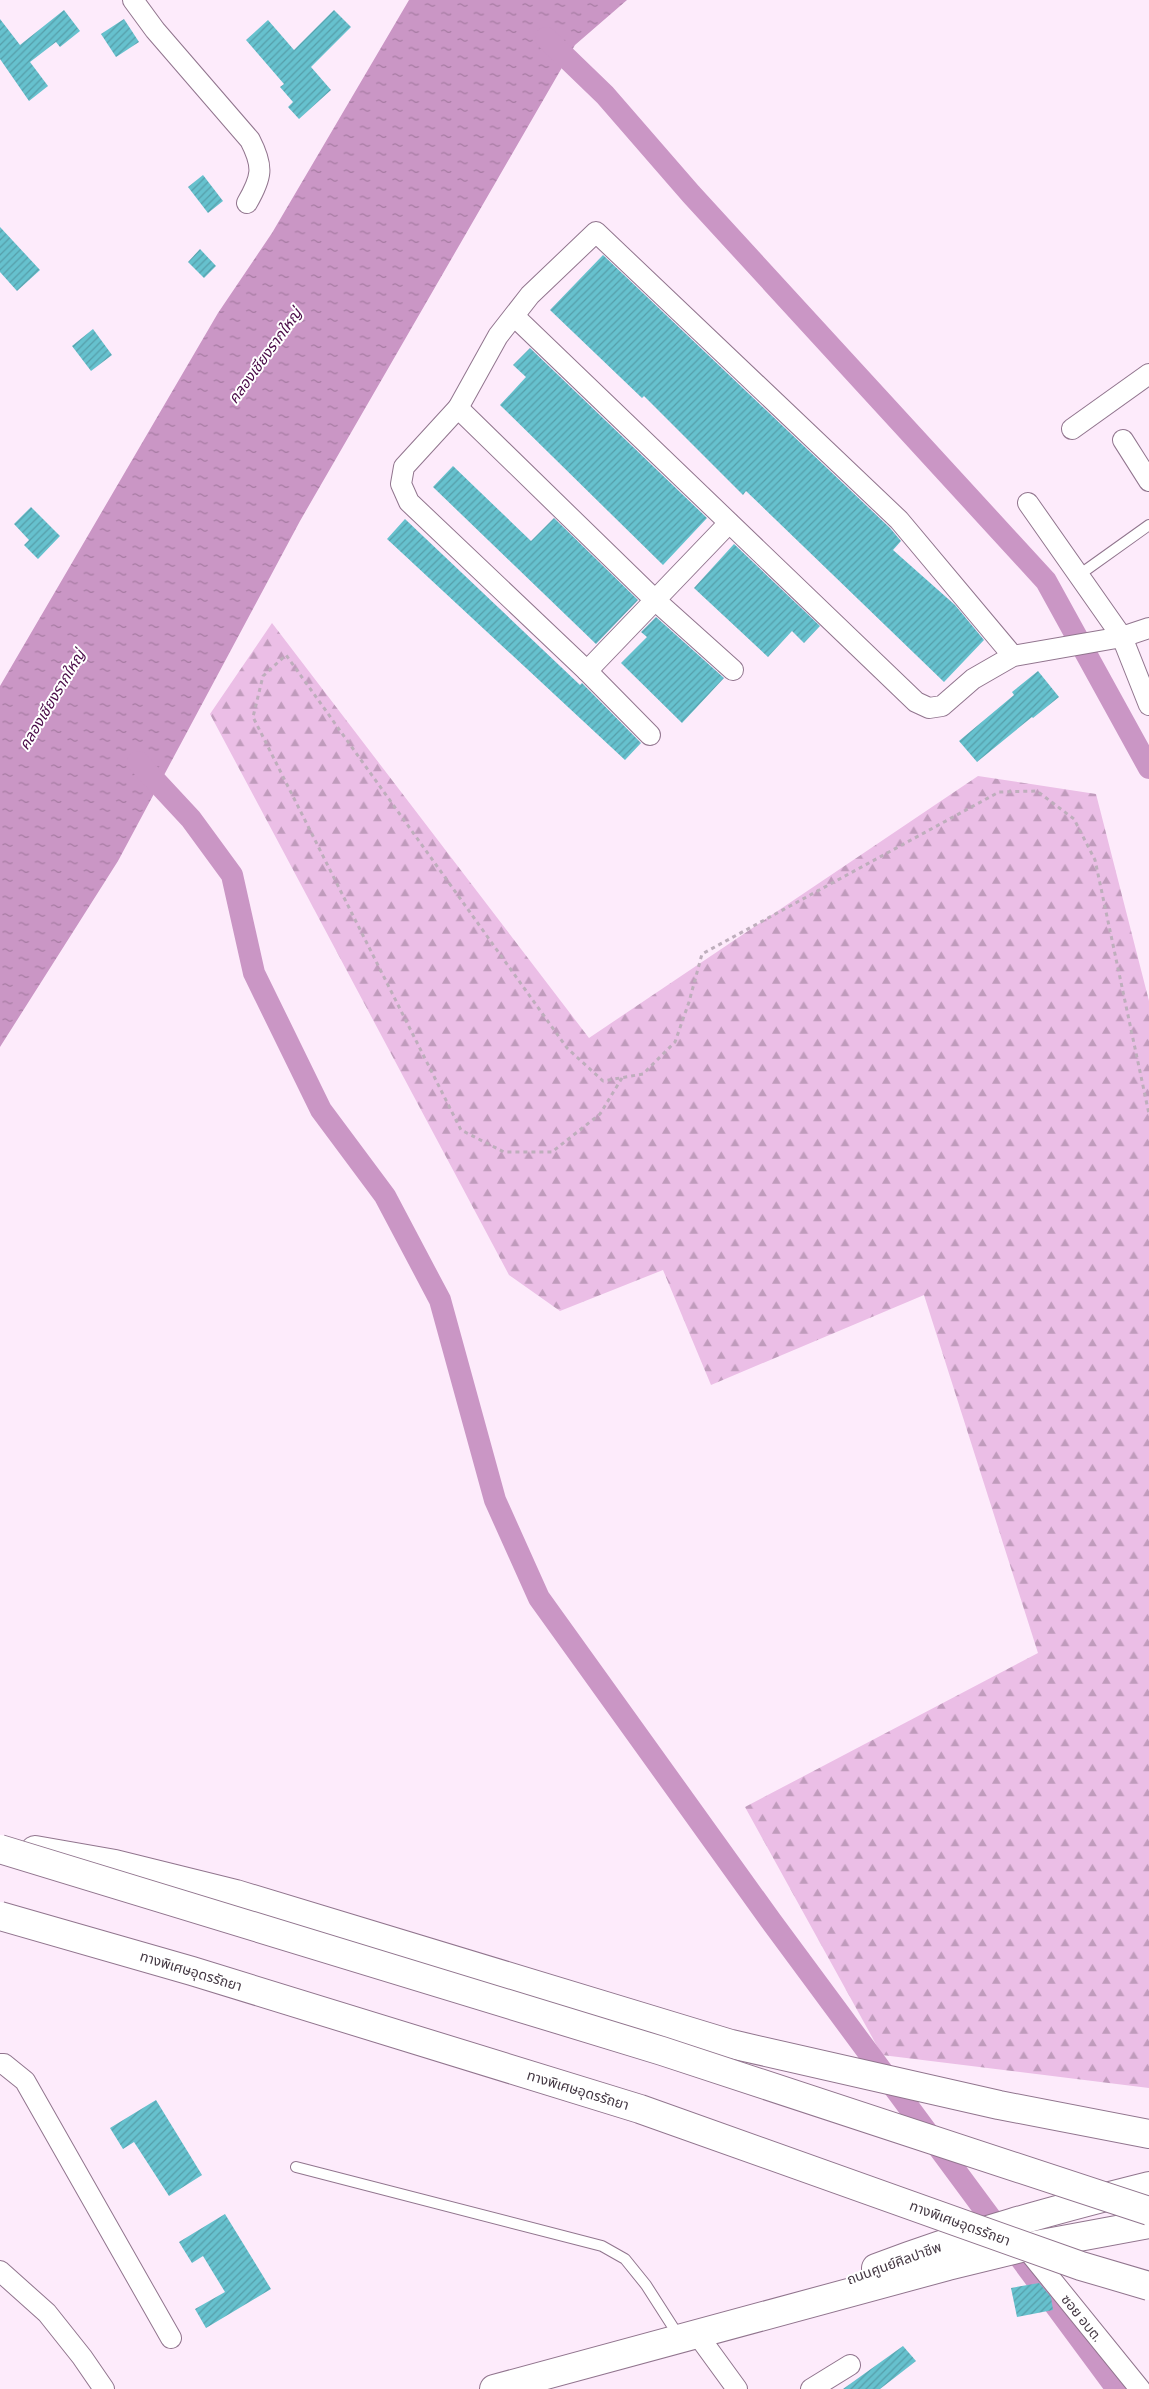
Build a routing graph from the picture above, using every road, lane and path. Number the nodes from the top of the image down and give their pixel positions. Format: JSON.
{"nodes":[{"id":1,"x":133,"y":0,"type":"edge"},
{"id":2,"x":248,"y":203,"type":"dead end"},
{"id":3,"x":514,"y":316,"type":"junction"},
{"id":4,"x":1149,"y":374,"type":"edge"},
{"id":5,"x":458,"y":408,"type":"junction"},
{"id":6,"x":1072,"y":429,"type":"dead end"},
{"id":7,"x":1123,"y":440,"type":"dead end"},
{"id":8,"x":1149,"y":480,"type":"edge"},
{"id":9,"x":1028,"y":503,"type":"dead end"},
{"id":10,"x":729,"y":523,"type":"junction"},
{"id":11,"x":1149,"y":525,"type":"edge"},
{"id":12,"x":1079,"y":575,"type":"junction"},
{"id":13,"x":655,"y":600,"type":"junction"},
{"id":14,"x":1149,"y":628,"type":"edge"},
{"id":15,"x":1122,"y":637,"type":"junction"},
{"id":16,"x":1013,"y":656,"type":"junction"},
{"id":17,"x":733,"y":670,"type":"dead end"},
{"id":18,"x":587,"y":671,"type":"junction"},
{"id":19,"x":1149,"y":705,"type":"edge"},
{"id":20,"x":650,"y":735,"type":"dead end"},
{"id":21,"x":622,"y":1078,"type":"junction"},
{"id":22,"x":1149,"y":1114,"type":"edge"},
{"id":23,"x":0,"y":1845,"type":"edge"},
{"id":24,"x":0,"y":1849,"type":"edge"},
{"id":25,"x":0,"y":1916,"type":"edge"},
{"id":26,"x":0,"y":2064,"type":"edge"},
{"id":27,"x":1149,"y":2134,"type":"edge"},
{"id":28,"x":296,"y":2167,"type":"dead end"},
{"id":29,"x":1149,"y":2186,"type":"edge"},
{"id":30,"x":1149,"y":2211,"type":"edge"},
{"id":31,"x":1149,"y":2224,"type":"edge"},
{"id":32,"x":1025,"y":2248,"type":"junction"},
{"id":33,"x":1081,"y":2266,"type":"junction"},
{"id":34,"x":0,"y":2272,"type":"edge"},
{"id":35,"x":1149,"y":2286,"type":"edge"},
{"id":36,"x":1149,"y":2293,"type":"edge"},
{"id":37,"x":757,"y":2317,"type":"junction"},
{"id":38,"x":688,"y":2337,"type":"junction"},
{"id":39,"x":171,"y":2338,"type":"dead end"},
{"id":40,"x":850,"y":2365,"type":"dead end"},
{"id":41,"x":104,"y":2389,"type":"edge"},
{"id":42,"x":494,"y":2389,"type":"edge"},
{"id":43,"x":736,"y":2389,"type":"edge"},
{"id":44,"x":811,"y":2389,"type":"edge"},
{"id":45,"x":1140,"y":2389,"type":"edge"}],
"edges":[{"from":1,"to":2,"type":"street"},
{"from":3,"to":5,"type":"street"},
{"from":3,"to":10,"type":"street"},
{"from":3,"to":16,"type":"street"},
{"from":4,"to":6,"type":"street"},
{"from":5,"to":13,"type":"street"},
{"from":5,"to":18,"type":"street"},
{"from":7,"to":8,"type":"street"},
{"from":9,"to":12,"type":"street"},
{"from":10,"to":13,"type":"street"},
{"from":10,"to":16,"type":"street"},
{"from":11,"to":12,"type":"lane"},
{"from":12,"to":15,"type":"street"},
{"from":13,"to":17,"type":"street"},
{"from":13,"to":18,"type":"street"},
{"from":14,"to":15,"type":"street"},
{"from":15,"to":16,"type":"street"},
{"from":15,"to":19,"type":"street"},
{"from":18,"to":20,"type":"street"},
{"from":21,"to":21,"type":"path"},
{"from":21,"to":22,"type":"path"},
{"from":23,"to":27,"type":"main road"},
{"from":24,"to":30,"type":"main road","bridge":true},
{"from":25,"to":33,"type":"main road","name":"ทางพิเศษอุดรรัถยา","bridge":true},
{"from":26,"to":39,"type":"street"},
{"from":28,"to":38,"type":"lane"},
{"from":29,"to":37,"type":"main road","name":"ถนนศูนย์ศิลปาชีพ"},
{"from":31,"to":32,"type":"main road","name":"ถนนศูนย์ศิลปาชีพ"},
{"from":32,"to":37,"type":"main road","name":"ถนนศูนย์ศิลปาชีพ"},
{"from":32,"to":45,"type":"street","name":"ซอย อบต."},
{"from":33,"to":35,"type":"main road","name":"ทางพิเศษอุดรรัถยา","bridge":true},
{"from":33,"to":36,"type":"main road","bridge":true},
{"from":34,"to":41,"type":"street"},
{"from":37,"to":38,"type":"main road","name":"ถนนศูนย์ศิลปาชีพ"},
{"from":38,"to":42,"type":"main road","name":"ถนนศูนย์ศิลปาชีพ"},
{"from":38,"to":43,"type":"street"},
{"from":40,"to":44,"type":"street"}]}
